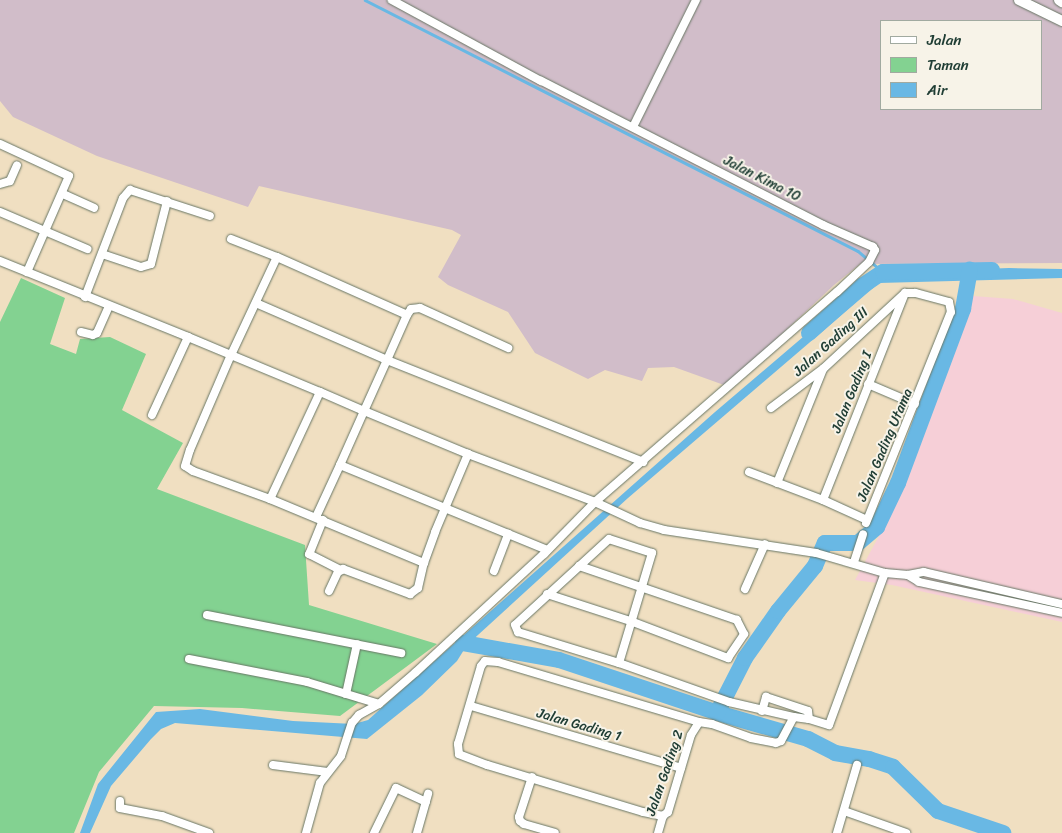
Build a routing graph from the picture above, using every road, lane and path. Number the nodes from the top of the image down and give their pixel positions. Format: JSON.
{"nodes":[{"id":1,"x":392,"y":0,"type":"edge"},
{"id":2,"x":696,"y":0,"type":"edge"},
{"id":3,"x":1019,"y":0,"type":"edge"},
{"id":4,"x":1058,"y":0,"type":"edge"},
{"id":5,"x":1062,"y":2,"type":"edge"},
{"id":6,"x":1062,"y":20,"type":"edge"},
{"id":7,"x":632,"y":126,"type":"junction"},
{"id":8,"x":0,"y":144,"type":"edge"},
{"id":9,"x":18,"y":165,"type":"dead end"},
{"id":10,"x":0,"y":184,"type":"edge"},
{"id":11,"x":62,"y":194,"type":"junction"},
{"id":12,"x":166,"y":201,"type":"junction"},
{"id":13,"x":94,"y":208,"type":"dead end"},
{"id":14,"x":0,"y":212,"type":"edge"},
{"id":15,"x":210,"y":216,"type":"dead end"},
{"id":16,"x":46,"y":230,"type":"junction"},
{"id":17,"x":231,"y":239,"type":"dead end"},
{"id":18,"x":87,"y":249,"type":"dead end"},
{"id":19,"x":102,"y":254,"type":"junction"},
{"id":20,"x":277,"y":257,"type":"junction"},
{"id":21,"x":0,"y":261,"type":"edge"},
{"id":22,"x":27,"y":272,"type":"junction"},
{"id":23,"x":905,"y":293,"type":"junction"},
{"id":24,"x":85,"y":296,"type":"junction"},
{"id":25,"x":256,"y":304,"type":"junction"},
{"id":26,"x":109,"y":306,"type":"junction"},
{"id":27,"x":407,"y":315,"type":"junction"},
{"id":28,"x":81,"y":332,"type":"dead end"},
{"id":29,"x":188,"y":337,"type":"junction"},
{"id":30,"x":508,"y":348,"type":"dead end"},
{"id":31,"x":231,"y":355,"type":"junction"},
{"id":32,"x":388,"y":360,"type":"junction"},
{"id":33,"x":824,"y":368,"type":"junction"},
{"id":34,"x":868,"y":384,"type":"junction"},
{"id":35,"x":320,"y":392,"type":"junction"},
{"id":36,"x":915,"y":404,"type":"junction"},
{"id":37,"x":772,"y":408,"type":"dead end"},
{"id":38,"x":364,"y":411,"type":"junction"},
{"id":39,"x":152,"y":416,"type":"dead end"},
{"id":40,"x":468,"y":454,"type":"junction"},
{"id":41,"x":643,"y":462,"type":"junction"},
{"id":42,"x":340,"y":465,"type":"junction"},
{"id":43,"x":749,"y":472,"type":"dead end"},
{"id":44,"x":777,"y":483,"type":"junction"},
{"id":45,"x":270,"y":499,"type":"junction"},
{"id":46,"x":823,"y":500,"type":"junction"},
{"id":47,"x":595,"y":502,"type":"junction"},
{"id":48,"x":444,"y":509,"type":"junction"},
{"id":49,"x":319,"y":519,"type":"junction"},
{"id":50,"x":508,"y":534,"type":"junction"},
{"id":51,"x":862,"y":534,"type":"dead end"},
{"id":52,"x":765,"y":544,"type":"junction"},
{"id":53,"x":546,"y":550,"type":"junction"},
{"id":54,"x":854,"y":562,"type":"junction"},
{"id":55,"x":424,"y":563,"type":"junction"},
{"id":56,"x":579,"y":566,"type":"junction"},
{"id":57,"x":341,"y":570,"type":"junction"},
{"id":58,"x":494,"y":571,"type":"dead end"},
{"id":59,"x":885,"y":573,"type":"junction"},
{"id":60,"x":908,"y":575,"type":"junction"},
{"id":61,"x":643,"y":587,"type":"junction"},
{"id":62,"x":745,"y":589,"type":"dead end"},
{"id":63,"x":329,"y":591,"type":"dead end"},
{"id":64,"x":546,"y":594,"type":"junction"},
{"id":65,"x":1062,"y":604,"type":"edge"},
{"id":66,"x":1062,"y":613,"type":"edge"},
{"id":67,"x":207,"y":615,"type":"dead end"},
{"id":68,"x":633,"y":622,"type":"junction"},
{"id":69,"x":357,"y":644,"type":"junction"},
{"id":70,"x":401,"y":654,"type":"dead end"},
{"id":71,"x":189,"y":659,"type":"dead end"},
{"id":72,"x":619,"y":663,"type":"junction"},
{"id":73,"x":346,"y":694,"type":"junction"},
{"id":74,"x":379,"y":704,"type":"junction"},
{"id":75,"x":471,"y":706,"type":"junction"},
{"id":76,"x":762,"y":711,"type":"junction"},
{"id":77,"x":809,"y":719,"type":"junction"},
{"id":78,"x":792,"y":721,"type":"junction"},
{"id":79,"x":699,"y":722,"type":"junction"},
{"id":80,"x":273,"y":765,"type":"dead end"},
{"id":81,"x":856,"y":765,"type":"dead end"},
{"id":82,"x":681,"y":768,"type":"junction"},
{"id":83,"x":328,"y":772,"type":"junction"},
{"id":84,"x":532,"y":777,"type":"junction"},
{"id":85,"x":120,"y":801,"type":"dead end"},
{"id":86,"x":844,"y":811,"type":"junction"},
{"id":87,"x":663,"y":816,"type":"junction"},
{"id":88,"x":209,"y":833,"type":"edge"},
{"id":89,"x":306,"y":833,"type":"edge"},
{"id":90,"x":374,"y":833,"type":"edge"},
{"id":91,"x":417,"y":833,"type":"edge"},
{"id":92,"x":555,"y":833,"type":"edge"},
{"id":93,"x":658,"y":833,"type":"edge"},
{"id":94,"x":837,"y":833,"type":"edge"},
{"id":95,"x":906,"y":833,"type":"edge"}],
"edges":[{"from":1,"to":7,"type":"street","name":"Jalan Kima 10"},
{"from":2,"to":7,"type":"street"},
{"from":3,"to":6,"type":"main road"},
{"from":4,"to":5,"type":"main road"},
{"from":7,"to":41,"type":"street","name":"Jalan Kima 10"},
{"from":8,"to":11,"type":"street"},
{"from":9,"to":10,"type":"street"},
{"from":11,"to":13,"type":"street"},
{"from":11,"to":16,"type":"street"},
{"from":12,"to":15,"type":"street"},
{"from":12,"to":19,"type":"street"},
{"from":12,"to":19,"type":"street"},
{"from":14,"to":16,"type":"street"},
{"from":16,"to":18,"type":"street"},
{"from":16,"to":22,"type":"street"},
{"from":17,"to":20,"type":"street"},
{"from":19,"to":24,"type":"street"},
{"from":20,"to":25,"type":"street"},
{"from":20,"to":27,"type":"street"},
{"from":21,"to":22,"type":"street"},
{"from":22,"to":24,"type":"street"},
{"from":23,"to":33,"type":"street","name":"Jalan Gading III"},
{"from":23,"to":34,"type":"street","name":"Jalan Gading I"},
{"from":23,"to":36,"type":"street","name":"Jalan Gading Utama"},
{"from":24,"to":26,"type":"street"},
{"from":25,"to":31,"type":"street"},
{"from":25,"to":32,"type":"street"},
{"from":26,"to":28,"type":"street"},
{"from":26,"to":29,"type":"street"},
{"from":27,"to":30,"type":"street"},
{"from":27,"to":32,"type":"street"},
{"from":29,"to":31,"type":"street"},
{"from":29,"to":39,"type":"street"},
{"from":31,"to":35,"type":"street"},
{"from":31,"to":45,"type":"street"},
{"from":32,"to":38,"type":"street"},
{"from":32,"to":41,"type":"street"},
{"from":33,"to":37,"type":"street","name":"Jalan Gading III"},
{"from":33,"to":44,"type":"street"},
{"from":34,"to":36,"type":"street"},
{"from":34,"to":46,"type":"street","name":"Jalan Gading I"},
{"from":35,"to":38,"type":"street"},
{"from":35,"to":45,"type":"street"},
{"from":36,"to":46,"type":"street","name":"Jalan Gading Utama"},
{"from":38,"to":40,"type":"street"},
{"from":38,"to":42,"type":"street"},
{"from":40,"to":47,"type":"street"},
{"from":40,"to":48,"type":"street"},
{"from":41,"to":47,"type":"street"},
{"from":42,"to":48,"type":"street"},
{"from":42,"to":49,"type":"street"},
{"from":43,"to":44,"type":"street","name":"Jalan Gading Utama"},
{"from":44,"to":46,"type":"street","name":"Jalan Gading Utama"},
{"from":45,"to":49,"type":"street"},
{"from":47,"to":52,"type":"street"},
{"from":47,"to":53,"type":"street"},
{"from":48,"to":50,"type":"street"},
{"from":48,"to":55,"type":"street"},
{"from":49,"to":55,"type":"street"},
{"from":49,"to":57,"type":"street"},
{"from":50,"to":53,"type":"street"},
{"from":50,"to":58,"type":"street"},
{"from":51,"to":54,"type":"street"},
{"from":52,"to":54,"type":"street"},
{"from":52,"to":62,"type":"street"},
{"from":53,"to":74,"type":"street"},
{"from":54,"to":59,"type":"street"},
{"from":55,"to":57,"type":"street"},
{"from":56,"to":61,"type":"street"},
{"from":56,"to":61,"type":"street"},
{"from":56,"to":64,"type":"street"},
{"from":57,"to":63,"type":"street"},
{"from":59,"to":60,"type":"street"},
{"from":59,"to":77,"type":"street"},
{"from":60,"to":65,"type":"street"},
{"from":60,"to":66,"type":"street"},
{"from":61,"to":68,"type":"street"},
{"from":61,"to":68,"type":"street"},
{"from":64,"to":68,"type":"street"},
{"from":64,"to":72,"type":"street"},
{"from":67,"to":69,"type":"street"},
{"from":68,"to":72,"type":"street"},
{"from":69,"to":70,"type":"street"},
{"from":69,"to":73,"type":"street"},
{"from":71,"to":73,"type":"street"},
{"from":72,"to":76,"type":"street"},
{"from":73,"to":74,"type":"street"},
{"from":74,"to":83,"type":"street"},
{"from":75,"to":79,"type":"street"},
{"from":75,"to":82,"type":"street","name":"Jalan Gading 1"},
{"from":75,"to":84,"type":"street"},
{"from":76,"to":77,"type":"street"},
{"from":76,"to":78,"type":"street"},
{"from":77,"to":78,"type":"street"},
{"from":78,"to":79,"type":"street"},
{"from":79,"to":82,"type":"street","name":"Jalan Gading 2"},
{"from":80,"to":83,"type":"street"},
{"from":81,"to":86,"type":"street"},
{"from":82,"to":87,"type":"street","name":"Jalan Gading 2"},
{"from":83,"to":89,"type":"street"},
{"from":84,"to":87,"type":"street"},
{"from":84,"to":92,"type":"street"},
{"from":85,"to":88,"type":"street"},
{"from":86,"to":94,"type":"street"},
{"from":86,"to":95,"type":"street"},
{"from":87,"to":93,"type":"street","name":"Jalan Gading 2"},
{"from":90,"to":91,"type":"street"}]}
